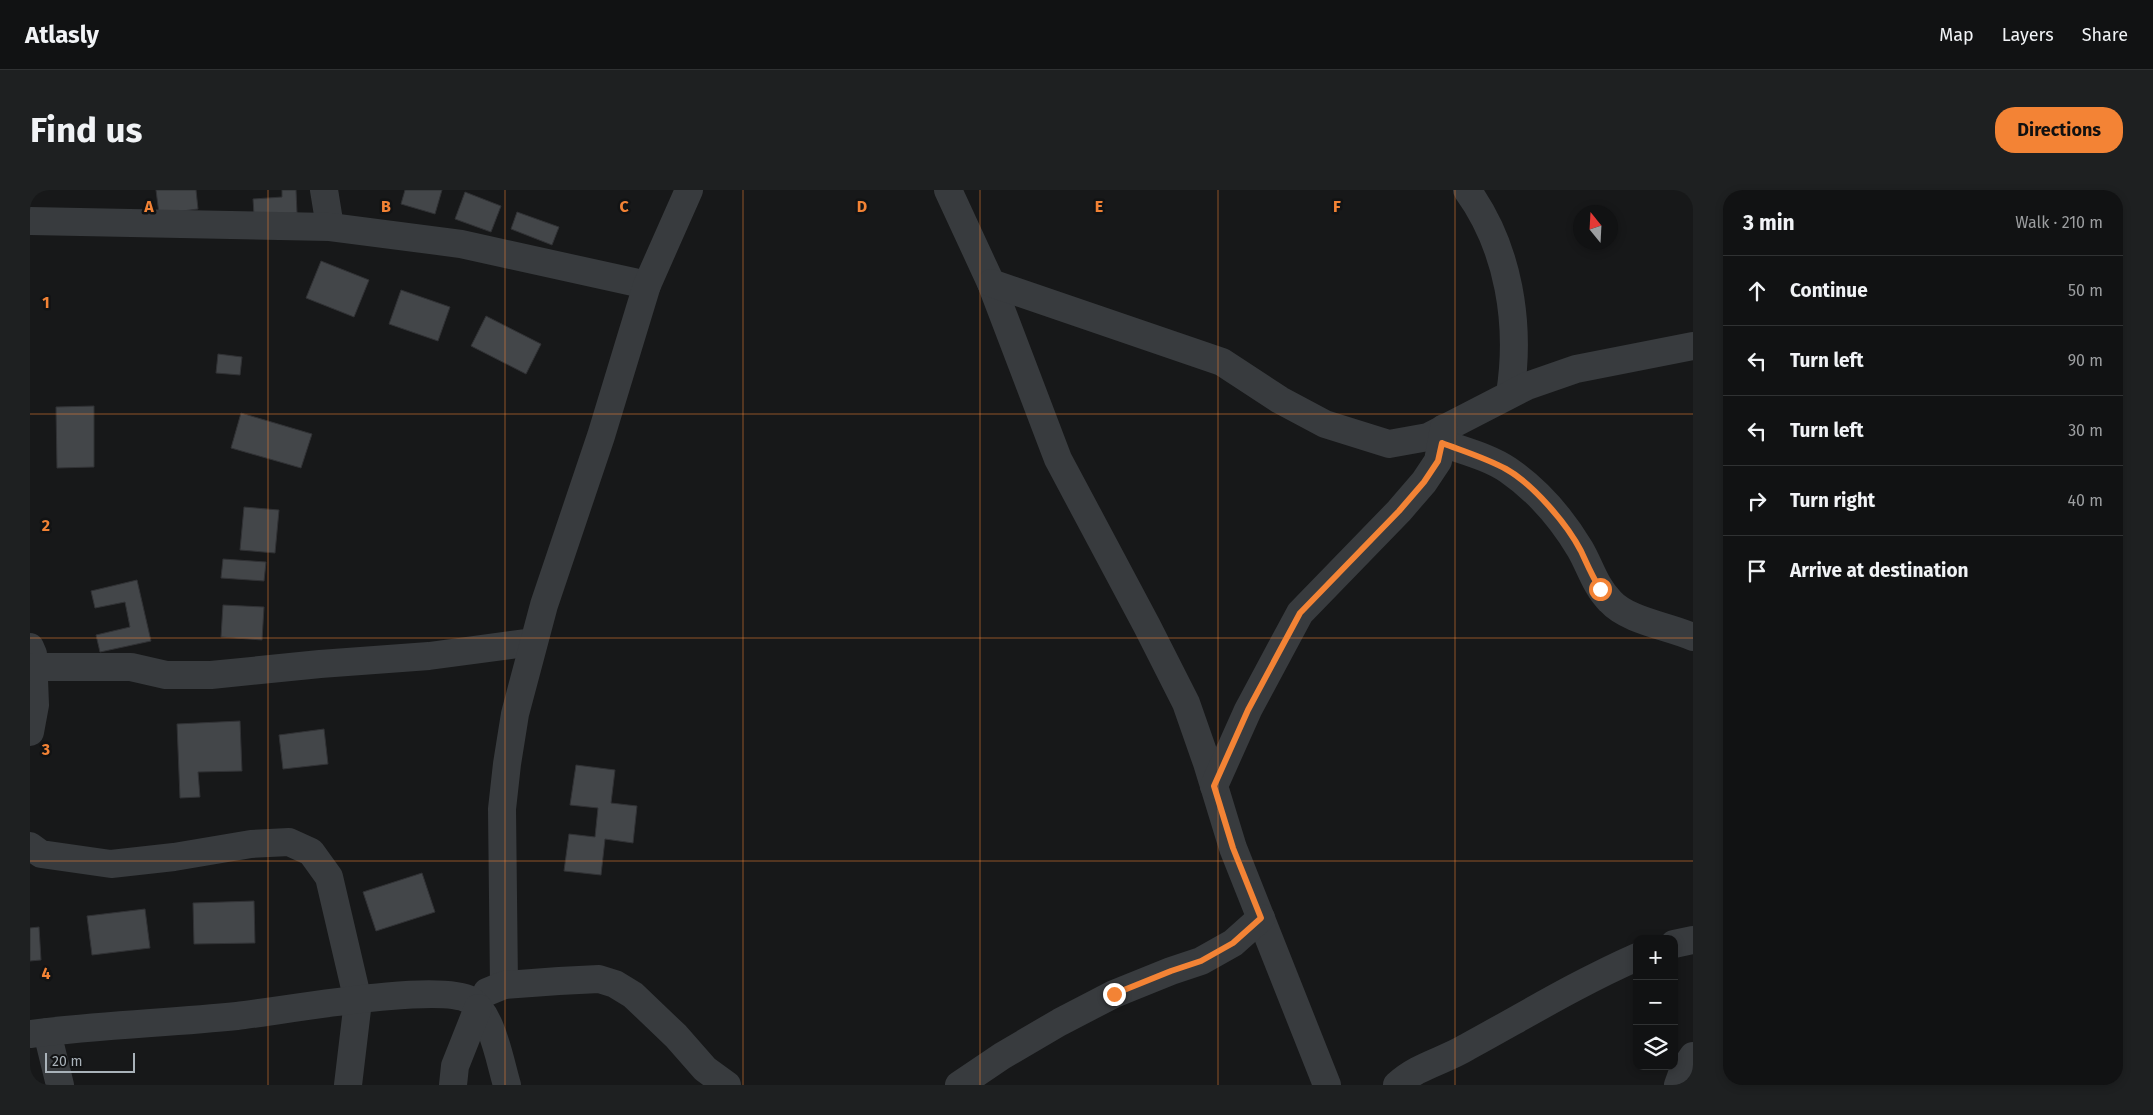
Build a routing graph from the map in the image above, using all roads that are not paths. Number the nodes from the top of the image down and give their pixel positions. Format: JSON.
{"nodes":[{"id":1,"x":324,"y":190,"type":"edge"},
{"id":2,"x":689,"y":190,"type":"edge"},
{"id":3,"x":948,"y":190,"type":"edge"},
{"id":4,"x":1467,"y":190,"type":"edge"},
{"id":5,"x":30,"y":221,"type":"edge"},
{"id":6,"x":330,"y":227,"type":"junction"},
{"id":7,"x":991,"y":284,"type":"junction"},
{"id":8,"x":647,"y":285,"type":"junction"},
{"id":9,"x":1693,"y":346,"type":"edge"},
{"id":10,"x":1510,"y":394,"type":"junction"},
{"id":11,"x":1443,"y":436,"type":"junction"},
{"id":12,"x":1693,"y":637,"type":"edge"},
{"id":13,"x":533,"y":642,"type":"junction"},
{"id":14,"x":32,"y":657,"type":"edge"},
{"id":15,"x":30,"y":732,"type":"edge"},
{"id":16,"x":1214,"y":786,"type":"junction"},
{"id":17,"x":30,"y":846,"type":"edge"},
{"id":18,"x":1261,"y":918,"type":"junction"},
{"id":19,"x":1693,"y":940,"type":"edge"},
{"id":20,"x":1678,"y":943,"type":"edge"},
{"id":21,"x":1633,"y":959,"type":"edge"},
{"id":22,"x":504,"y":985,"type":"junction"},
{"id":23,"x":358,"y":1001,"type":"junction"},
{"id":24,"x":474,"y":1004,"type":"junction"},
{"id":25,"x":39,"y":1033,"type":"edge"},
{"id":26,"x":1693,"y":1056,"type":"edge"},
{"id":27,"x":60,"y":1085,"type":"edge"},
{"id":28,"x":348,"y":1085,"type":"edge"},
{"id":29,"x":453,"y":1085,"type":"edge"},
{"id":30,"x":507,"y":1085,"type":"edge"},
{"id":31,"x":727,"y":1085,"type":"edge"},
{"id":32,"x":959,"y":1085,"type":"edge"},
{"id":33,"x":1327,"y":1085,"type":"edge"},
{"id":34,"x":1397,"y":1085,"type":"edge"},
{"id":35,"x":1678,"y":1085,"type":"edge"}],
"edges":[{"from":1,"to":6,"type":"street"},
{"from":2,"to":8,"type":"street"},
{"from":3,"to":7,"type":"street"},
{"from":4,"to":10,"type":"street"},
{"from":5,"to":6,"type":"street"},
{"from":6,"to":8,"type":"street"},
{"from":7,"to":11,"type":"street"},
{"from":7,"to":16,"type":"street"},
{"from":8,"to":13,"type":"street"},
{"from":9,"to":10,"type":"street"},
{"from":10,"to":11,"type":"street"},
{"from":11,"to":12,"type":"street"},
{"from":11,"to":16,"type":"street"},
{"from":13,"to":14,"type":"street"},
{"from":13,"to":22,"type":"street"},
{"from":14,"to":15,"type":"street"},
{"from":16,"to":18,"type":"street"},
{"from":17,"to":23,"type":"street"},
{"from":18,"to":32,"type":"street"},
{"from":18,"to":33,"type":"street"},
{"from":19,"to":20,"type":"street"},
{"from":21,"to":34,"type":"street"},
{"from":22,"to":24,"type":"street"},
{"from":22,"to":31,"type":"street"},
{"from":23,"to":24,"type":"street"},
{"from":23,"to":25,"type":"street"},
{"from":23,"to":28,"type":"street"},
{"from":24,"to":29,"type":"street"},
{"from":24,"to":30,"type":"street"},
{"from":25,"to":27,"type":"street"},
{"from":26,"to":35,"type":"street"}]}
